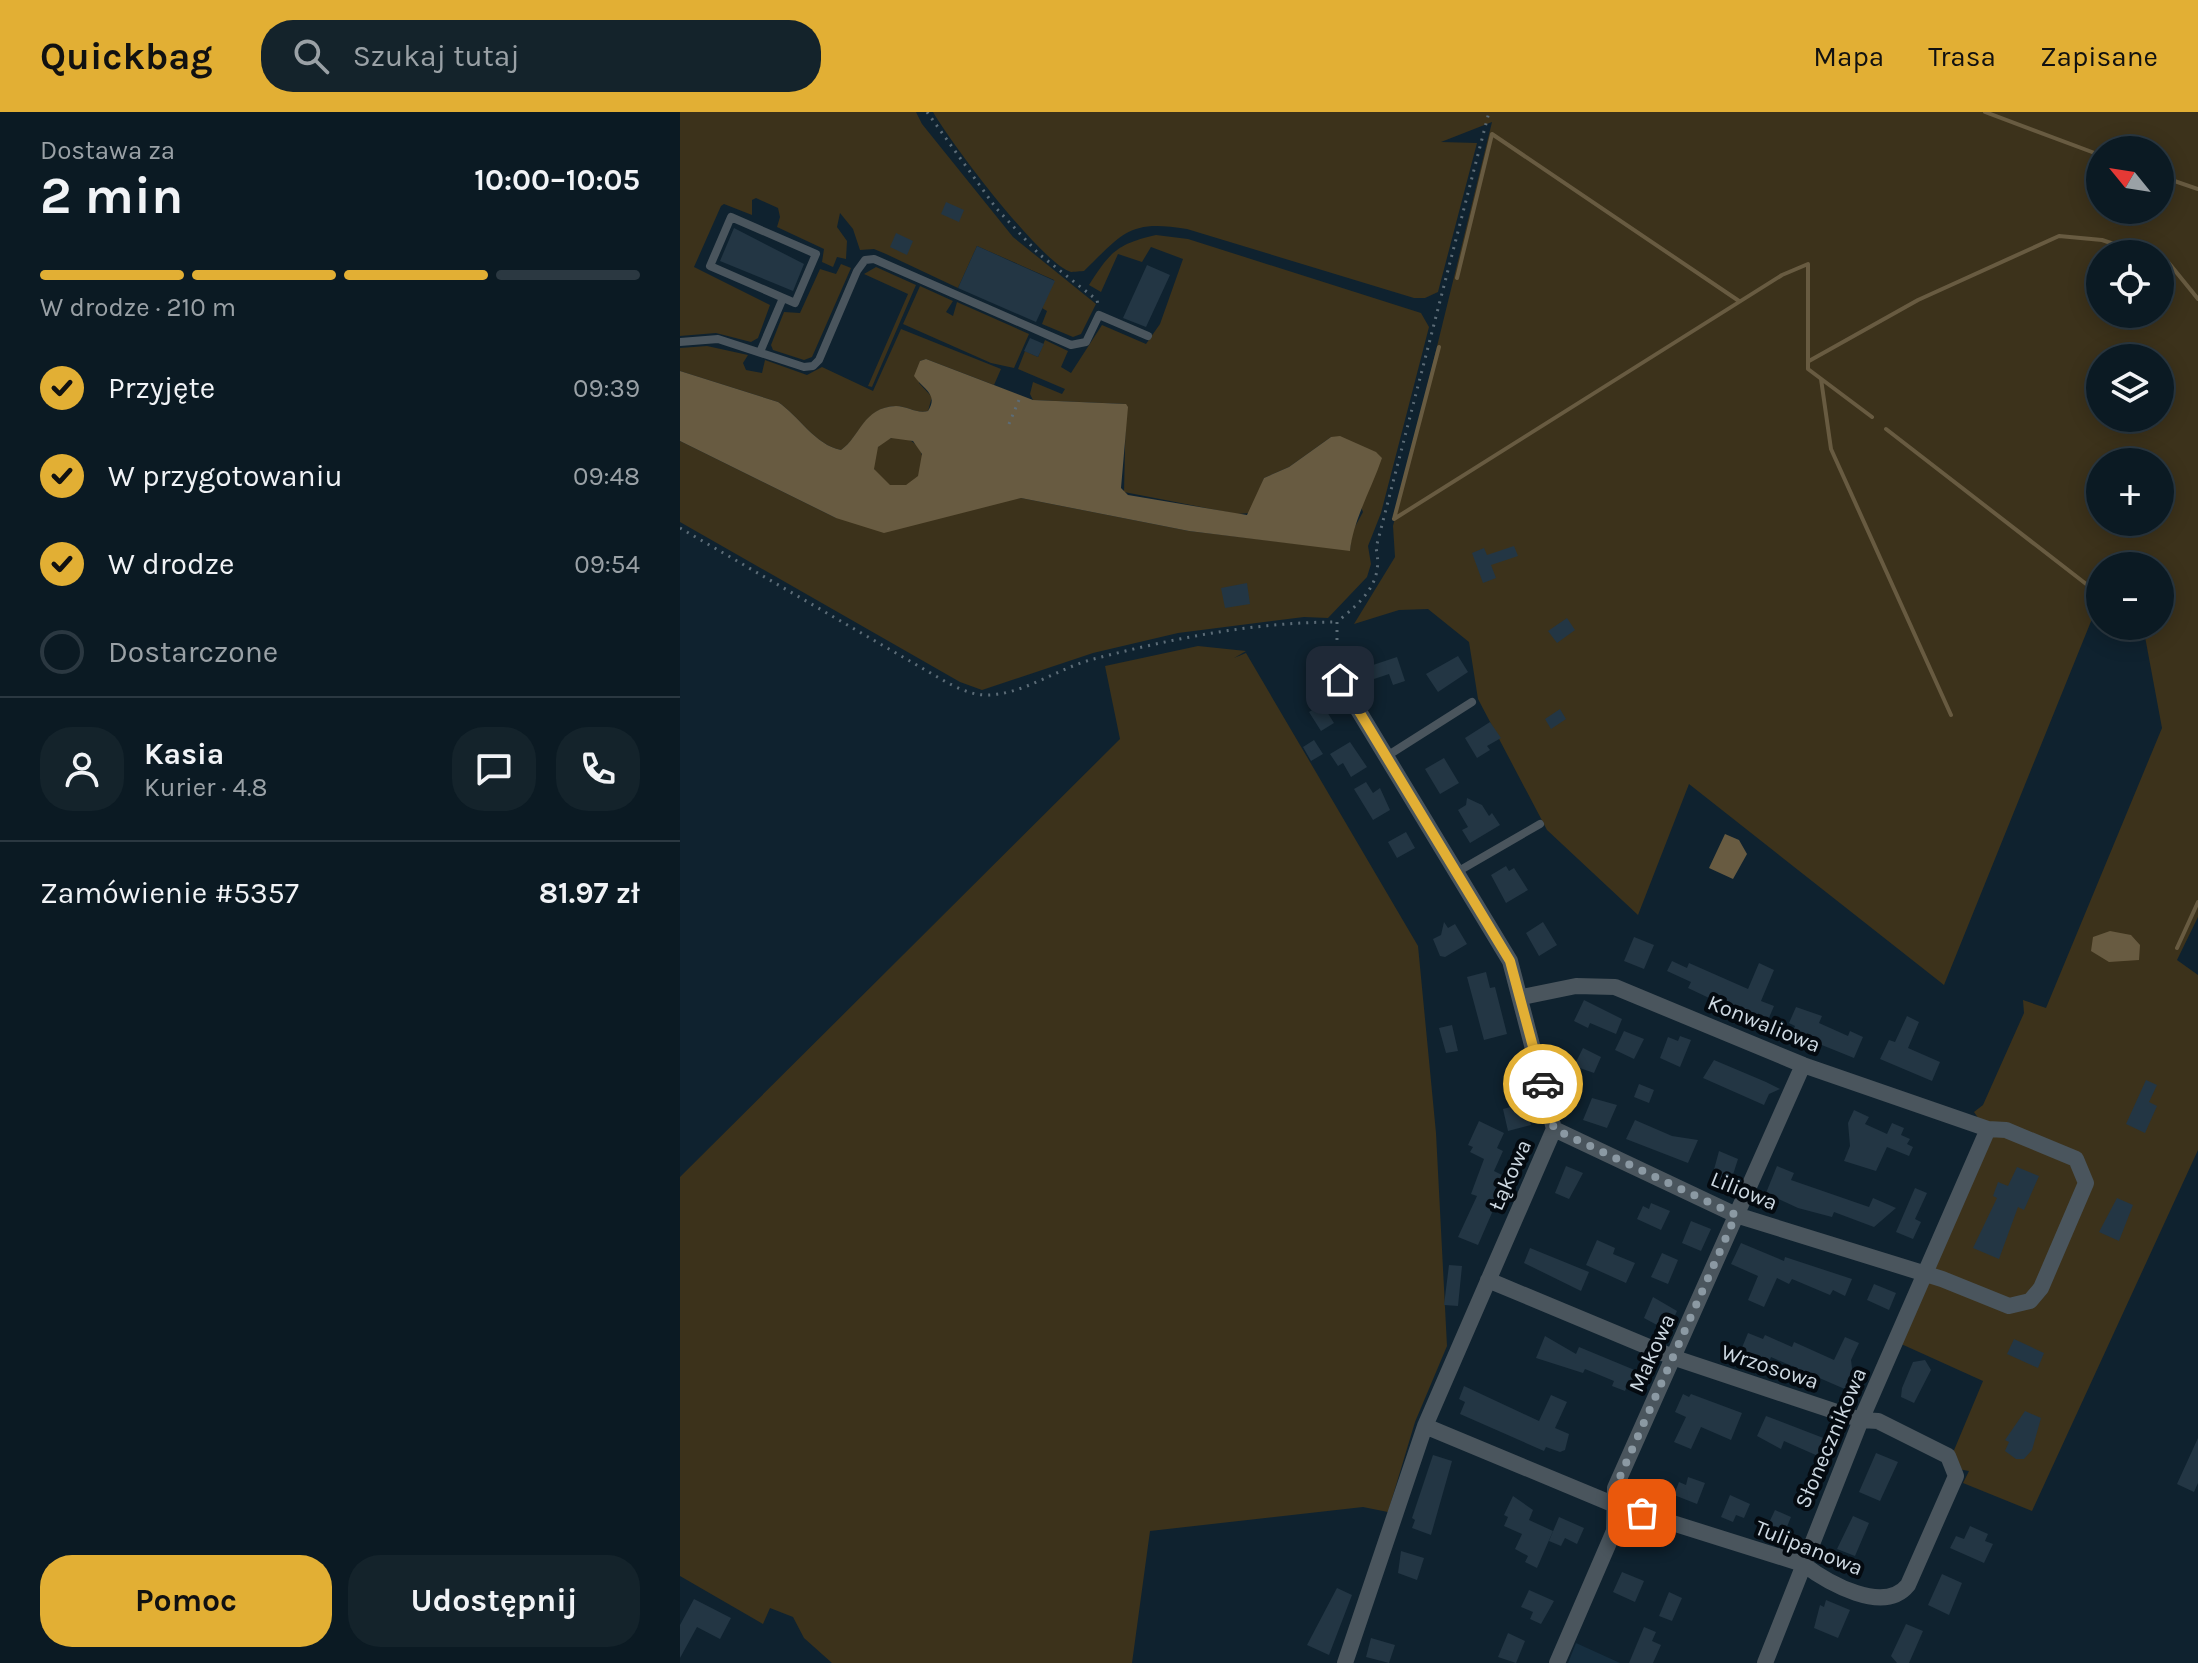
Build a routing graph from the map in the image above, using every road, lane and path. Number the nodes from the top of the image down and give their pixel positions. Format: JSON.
{"nodes":[{"id":1,"x":927,"y":112,"type":"edge"},
{"id":2,"x":1489,"y":112,"type":"edge"},
{"id":3,"x":783,"y":298,"type":"junction"},
{"id":4,"x":1099,"y":315,"type":"junction"},
{"id":5,"x":1148,"y":336,"type":"dead end"},
{"id":6,"x":680,"y":342,"type":"edge"},
{"id":7,"x":760,"y":352,"type":"junction"},
{"id":8,"x":1021,"y":395,"type":"dead end"},
{"id":9,"x":1009,"y":424,"type":"dead end"},
{"id":10,"x":680,"y":528,"type":"edge"},
{"id":11,"x":1337,"y":622,"type":"junction"},
{"id":12,"x":1340,"y":680,"type":"joint"},
{"id":13,"x":1472,"y":702,"type":"dead end"},
{"id":14,"x":1387,"y":756,"type":"junction"},
{"id":15,"x":1540,"y":824,"type":"dead end"},
{"id":16,"x":1457,"y":872,"type":"junction"},
{"id":17,"x":1522,"y":997,"type":"junction"},
{"id":18,"x":1803,"y":1065,"type":"junction"},
{"id":19,"x":1554,"y":1129,"type":"junction"},
{"id":20,"x":1988,"y":1129,"type":"junction"},
{"id":21,"x":1736,"y":1215,"type":"junction"},
{"id":22,"x":1925,"y":1275,"type":"junction"},
{"id":23,"x":1488,"y":1280,"type":"junction"},
{"id":24,"x":1675,"y":1358,"type":"junction"},
{"id":25,"x":1861,"y":1420,"type":"junction"},
{"id":26,"x":1425,"y":1426,"type":"junction"},
{"id":27,"x":1615,"y":1505,"type":"junction"},
{"id":28,"x":1803,"y":1564,"type":"junction"},
{"id":29,"x":1345,"y":1663,"type":"edge"},
{"id":30,"x":1557,"y":1663,"type":"edge"},
{"id":31,"x":1765,"y":1663,"type":"edge"}],
"edges":[{"from":1,"to":4,"type":"path"},
{"from":2,"to":11,"type":"path"},
{"from":3,"to":3,"type":"lane"},
{"from":3,"to":7,"type":"lane"},
{"from":4,"to":5,"type":"lane"},
{"from":4,"to":7,"type":"lane"},
{"from":6,"to":7,"type":"lane"},
{"from":8,"to":9,"type":"path"},
{"from":10,"to":11,"type":"path"},
{"from":11,"to":12,"type":"path"},
{"from":12,"to":14,"type":"street","name":"Łąkowa"},
{"from":13,"to":14,"type":"lane"},
{"from":14,"to":16,"type":"street","name":"Łąkowa"},
{"from":15,"to":16,"type":"lane"},
{"from":16,"to":17,"type":"street","name":"Łąkowa"},
{"from":17,"to":18,"type":"street","name":"Konwaliowa"},
{"from":17,"to":19,"type":"street","name":"Łąkowa"},
{"from":18,"to":20,"type":"street","name":"Konwaliowa"},
{"from":18,"to":21,"type":"street","name":"Makowa"},
{"from":19,"to":21,"type":"street","name":"Liliowa"},
{"from":19,"to":23,"type":"street","name":"Łąkowa"},
{"from":20,"to":22,"type":"street","name":"Słonecznikowa"},
{"from":20,"to":22,"type":"street"},
{"from":21,"to":22,"type":"street","name":"Liliowa"},
{"from":21,"to":24,"type":"street","name":"Makowa"},
{"from":22,"to":25,"type":"street","name":"Słonecznikowa"},
{"from":23,"to":24,"type":"street","name":"Wrzosowa"},
{"from":23,"to":26,"type":"street","name":"Łąkowa"},
{"from":24,"to":25,"type":"street","name":"Wrzosowa"},
{"from":24,"to":27,"type":"street","name":"Makowa"},
{"from":25,"to":28,"type":"street","name":"Słonecznikowa"},
{"from":25,"to":28,"type":"street","name":"Tulipanowa"},
{"from":26,"to":27,"type":"street","name":"Tulipanowa"},
{"from":26,"to":29,"type":"street","name":"Łąkowa"},
{"from":27,"to":28,"type":"street","name":"Tulipanowa"},
{"from":27,"to":30,"type":"street","name":"Makowa"},
{"from":28,"to":31,"type":"street","name":"Słonecznikowa"}]}
